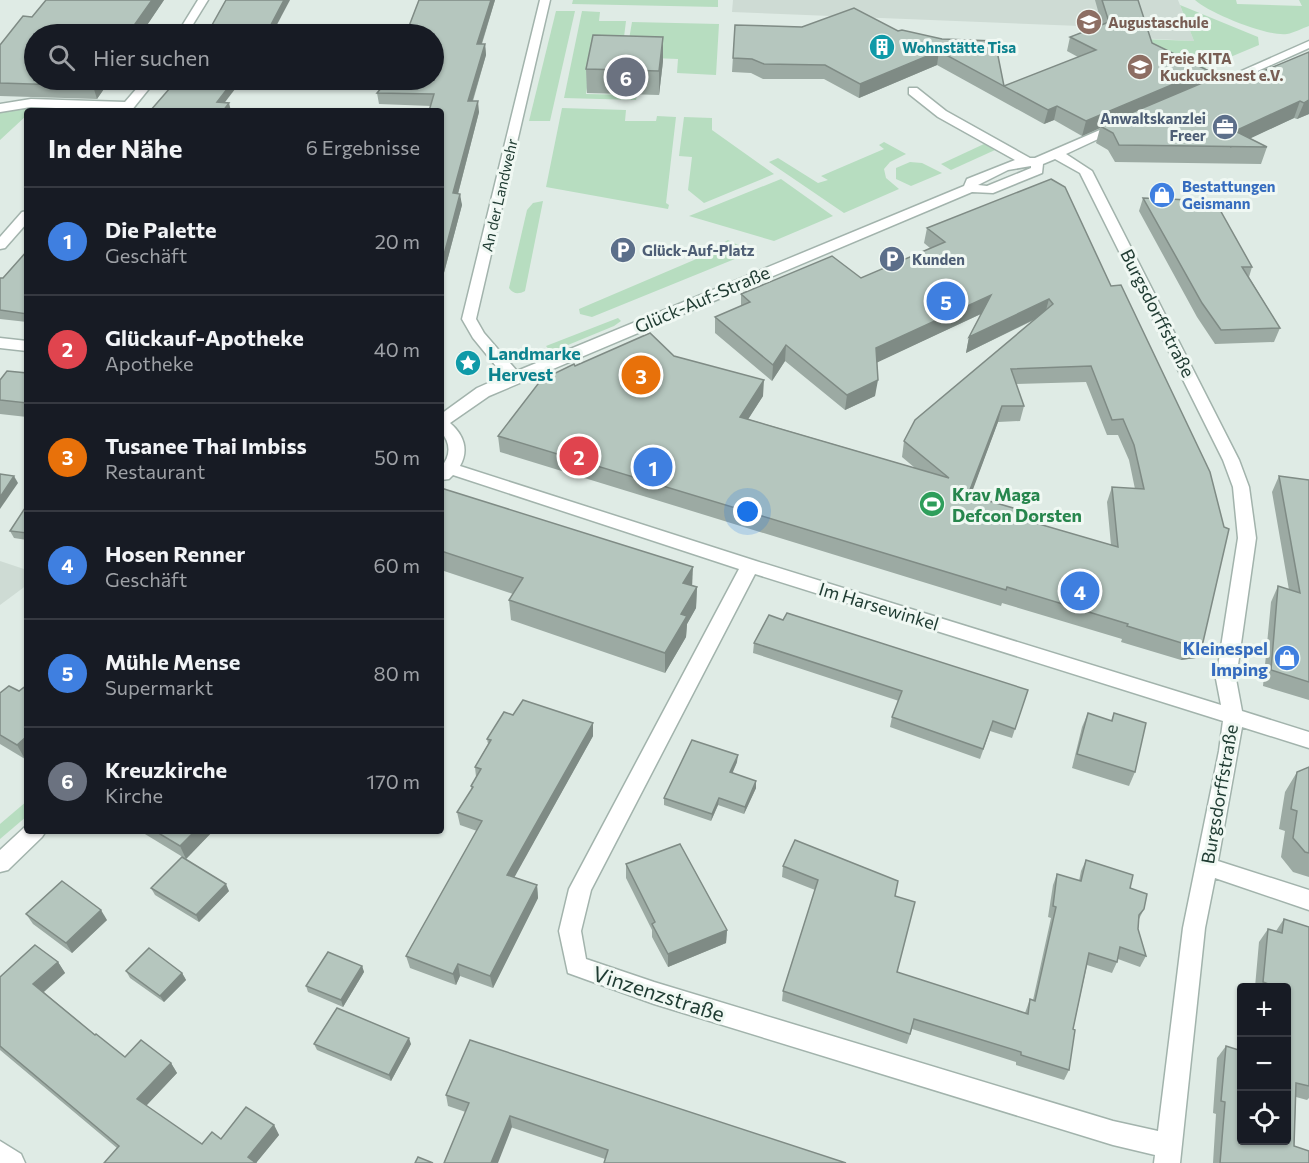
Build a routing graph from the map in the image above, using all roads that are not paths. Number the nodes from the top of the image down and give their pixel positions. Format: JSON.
{"nodes":[{"id":1,"x":203,"y":0,"type":"edge"},
{"id":2,"x":545,"y":0,"type":"edge"},
{"id":3,"x":188,"y":24,"type":"edge"},
{"id":4,"x":1309,"y":44,"type":"edge"},
{"id":5,"x":142,"y":90,"type":"edge"},
{"id":6,"x":913,"y":91,"type":"dead end"},
{"id":7,"x":1194,"y":94,"type":"edge"},
{"id":8,"x":0,"y":108,"type":"edge"},
{"id":9,"x":110,"y":108,"type":"edge"},
{"id":10,"x":127,"y":108,"type":"edge"},
{"id":11,"x":1130,"y":122,"type":"edge"},
{"id":12,"x":1056,"y":154,"type":"junction"},
{"id":13,"x":1031,"y":161,"type":"junction"},
{"id":14,"x":24,"y":219,"type":"edge"},
{"id":15,"x":0,"y":245,"type":"edge"},
{"id":16,"x":0,"y":343,"type":"edge"},
{"id":17,"x":24,"y":346,"type":"edge"},
{"id":18,"x":514,"y":378,"type":"junction"},
{"id":19,"x":444,"y":421,"type":"edge"},
{"id":20,"x":444,"y":425,"type":"edge"},
{"id":21,"x":446,"y":473,"type":"edge"},
{"id":22,"x":750,"y":566,"type":"junction"},
{"id":23,"x":1233,"y":716,"type":"junction"},
{"id":24,"x":1309,"y":740,"type":"edge"},
{"id":25,"x":32,"y":834,"type":"edge"},
{"id":26,"x":0,"y":863,"type":"edge"},
{"id":27,"x":1206,"y":866,"type":"junction"},
{"id":28,"x":1309,"y":900,"type":"edge"},
{"id":29,"x":0,"y":1153,"type":"edge"},
{"id":30,"x":1168,"y":1154,"type":"edge"},
{"id":31,"x":12,"y":1163,"type":"edge"}],
"edges":[{"from":1,"to":3,"type":"street"},
{"from":2,"to":18,"type":"street","name":"An der Landwehr"},
{"from":4,"to":7,"type":"street"},
{"from":5,"to":10,"type":"street"},
{"from":6,"to":13,"type":"street"},
{"from":8,"to":9,"type":"street"},
{"from":11,"to":12,"type":"street","name":"Glück-Auf-Straße"},
{"from":12,"to":13,"type":"street","name":"Glück-Auf-Straße"},
{"from":12,"to":23,"type":"street","name":"Burgsdorffstraße"},
{"from":13,"to":18,"type":"street","name":"Glück-Auf-Straße"},
{"from":14,"to":15,"type":"street"},
{"from":16,"to":17,"type":"street"},
{"from":18,"to":19,"type":"street","name":"Glück-Auf-Straße"},
{"from":20,"to":21,"type":"street"},
{"from":21,"to":22,"type":"street","name":"Im Harsewinkel"},
{"from":22,"to":23,"type":"street","name":"Im Harsewinkel"},
{"from":22,"to":30,"type":"street","name":"Vinzenzstraße"},
{"from":23,"to":24,"type":"street","name":"Im Harsewinkel"},
{"from":23,"to":27,"type":"street","name":"Burgsdorffstraße"},
{"from":25,"to":26,"type":"street"},
{"from":27,"to":28,"type":"street"},
{"from":27,"to":30,"type":"street","name":"Burgsdorffstraße"},
{"from":29,"to":31,"type":"street"}]}
